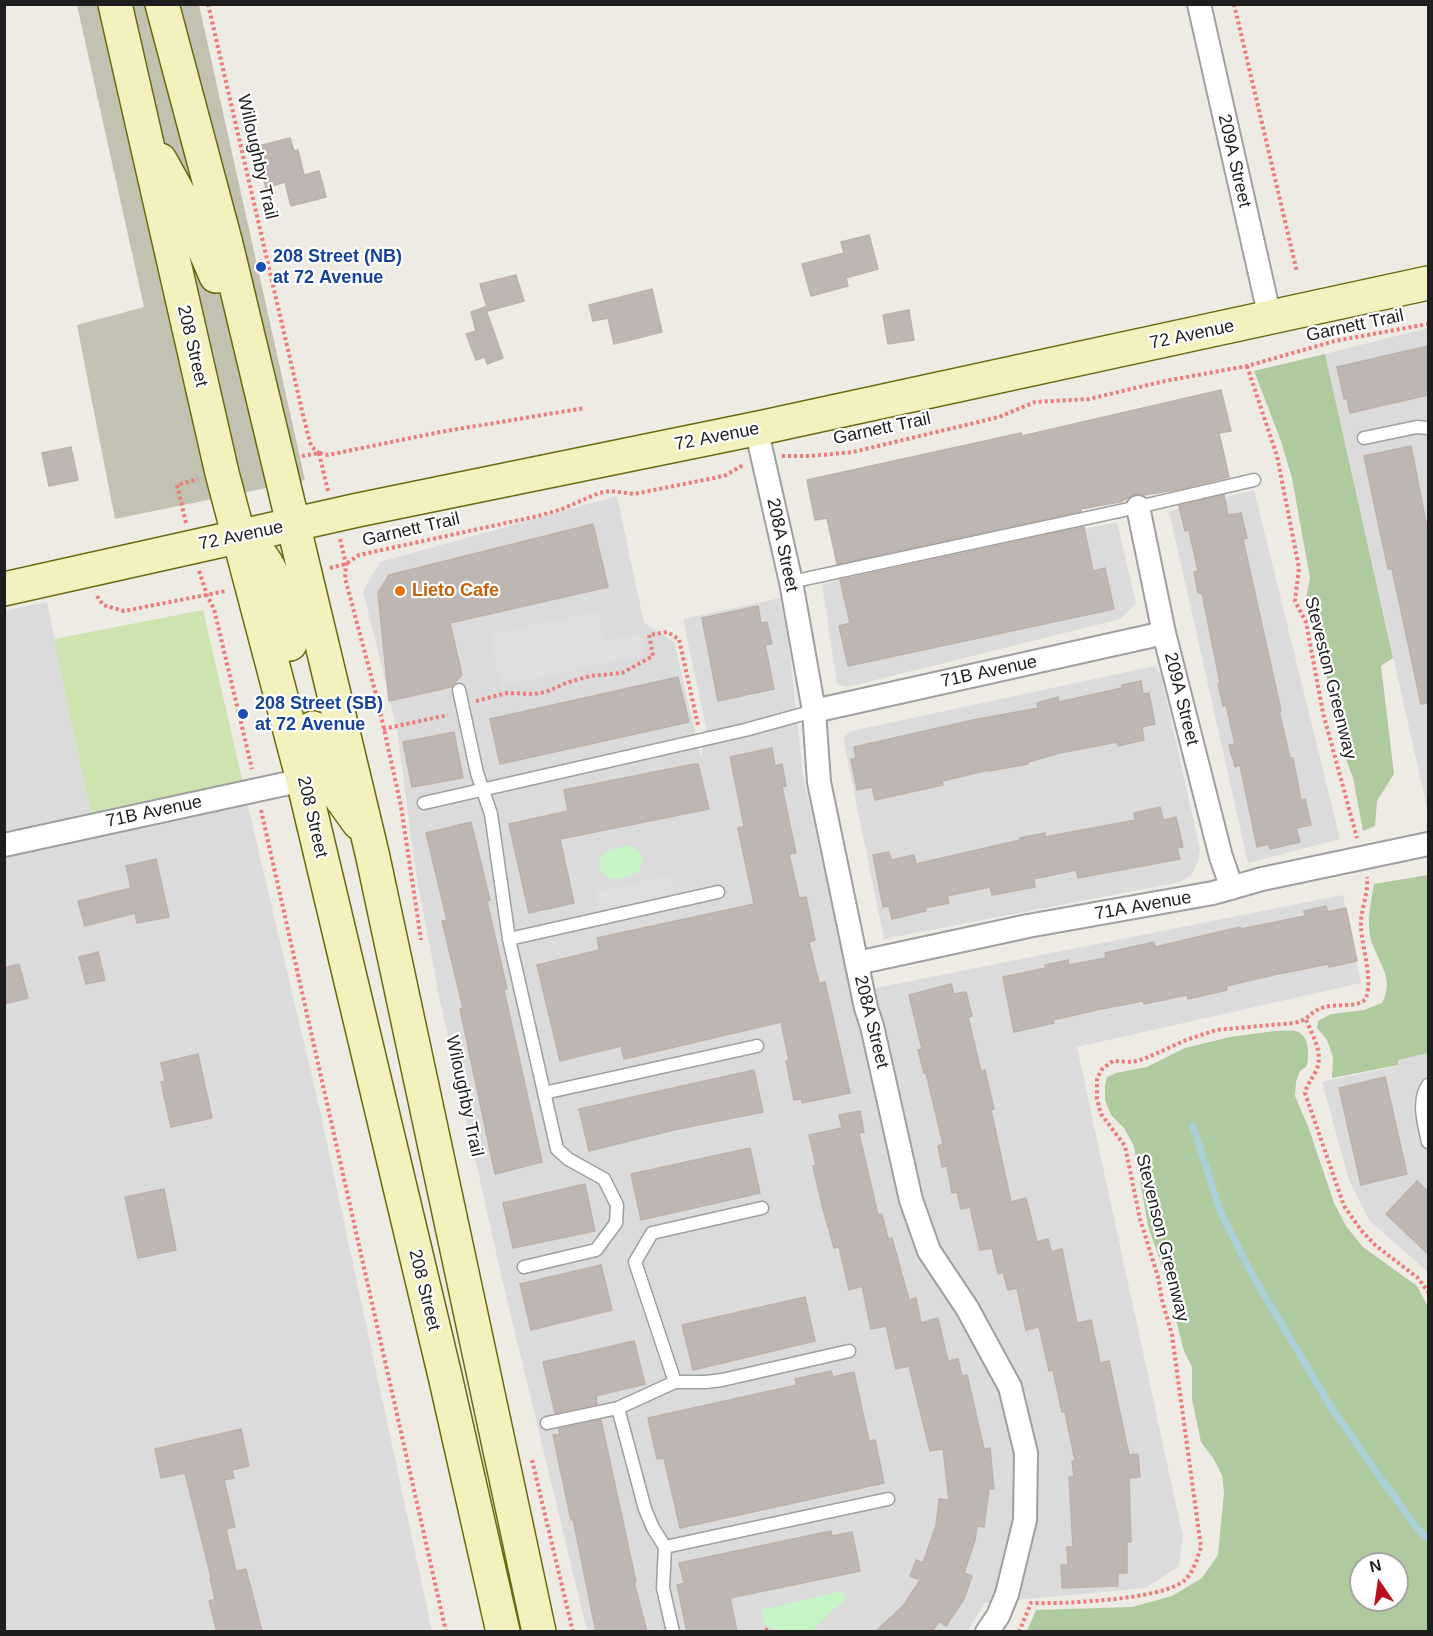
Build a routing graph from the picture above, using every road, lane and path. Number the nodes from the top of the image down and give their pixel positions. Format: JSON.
{"nodes":[{"id":1,"x":115,"y":4,"type":"edge"},
{"id":2,"x":162,"y":4,"type":"edge"},
{"id":3,"x":208,"y":4,"type":"edge"},
{"id":4,"x":1199,"y":4,"type":"edge"},
{"id":5,"x":1234,"y":4,"type":"edge"},
{"id":6,"x":143,"y":128,"type":"junction"},
{"id":7,"x":1297,"y":272,"type":"dead end"},
{"id":8,"x":1428,"y":283,"type":"edge"},
{"id":9,"x":1270,"y":318,"type":"junction"},
{"id":10,"x":1428,"y":324,"type":"edge"},
{"id":11,"x":1246,"y":366,"type":"junction"},
{"id":12,"x":585,"y":408,"type":"dead end"},
{"id":13,"x":1428,"y":428,"type":"edge"},
{"id":14,"x":1364,"y":438,"type":"dead end"},
{"id":15,"x":760,"y":443,"type":"junction"},
{"id":16,"x":1254,"y":480,"type":"dead end"},
{"id":17,"x":1138,"y":507,"type":"junction"},
{"id":18,"x":293,"y":525,"type":"junction"},
{"id":19,"x":237,"y":536,"type":"junction"},
{"id":20,"x":83,"y":572,"type":"junction"},
{"id":21,"x":791,"y":582,"type":"junction"},
{"id":22,"x":4,"y":589,"type":"edge"},
{"id":23,"x":1164,"y":633,"type":"junction"},
{"id":24,"x":459,"y":690,"type":"dead end"},
{"id":25,"x":463,"y":708,"type":"junction"},
{"id":26,"x":814,"y":711,"type":"junction"},
{"id":27,"x":383,"y":729,"type":"junction"},
{"id":28,"x":699,"y":729,"type":"dead end"},
{"id":29,"x":253,"y":774,"type":"dead end"},
{"id":30,"x":303,"y":780,"type":"junction"},
{"id":31,"x":483,"y":789,"type":"junction"},
{"id":32,"x":424,"y":802,"type":"dead end"},
{"id":33,"x":259,"y":803,"type":"dead end"},
{"id":34,"x":1428,"y":844,"type":"edge"},
{"id":35,"x":4,"y":845,"type":"edge"},
{"id":36,"x":372,"y":853,"type":"junction"},
{"id":37,"x":1362,"y":857,"type":"junction"},
{"id":38,"x":1232,"y":888,"type":"junction"},
{"id":39,"x":718,"y":892,"type":"dead end"},
{"id":40,"x":509,"y":939,"type":"junction"},
{"id":41,"x":422,"y":945,"type":"dead end"},
{"id":42,"x":857,"y":963,"type":"junction"},
{"id":43,"x":1306,"y":1020,"type":"junction"},
{"id":44,"x":757,"y":1047,"type":"dead end"},
{"id":45,"x":1428,"y":1085,"type":"edge"},
{"id":46,"x":544,"y":1093,"type":"junction"},
{"id":47,"x":1428,"y":1142,"type":"edge"},
{"id":48,"x":762,"y":1208,"type":"dead end"},
{"id":49,"x":524,"y":1267,"type":"dead end"},
{"id":50,"x":1428,"y":1292,"type":"edge"},
{"id":51,"x":849,"y":1351,"type":"dead end"},
{"id":52,"x":675,"y":1382,"type":"junction"},
{"id":53,"x":618,"y":1408,"type":"junction"},
{"id":54,"x":547,"y":1423,"type":"dead end"},
{"id":55,"x":532,"y":1460,"type":"dead end"},
{"id":56,"x":888,"y":1499,"type":"dead end"},
{"id":57,"x":665,"y":1547,"type":"junction"},
{"id":58,"x":765,"y":1629,"type":"dead end"},
{"id":59,"x":446,"y":1632,"type":"edge"},
{"id":60,"x":502,"y":1632,"type":"edge"},
{"id":61,"x":539,"y":1632,"type":"edge"},
{"id":62,"x":573,"y":1632,"type":"edge"},
{"id":63,"x":672,"y":1632,"type":"edge"},
{"id":64,"x":771,"y":1632,"type":"edge"},
{"id":65,"x":987,"y":1632,"type":"edge"},
{"id":66,"x":1019,"y":1632,"type":"edge"}],
"edges":[{"from":1,"to":6,"type":"main road","name":"208 Street"},
{"from":2,"to":18,"type":"main road"},
{"from":3,"to":12,"type":"path","name":"Willoughby Trail"},
{"from":4,"to":9,"type":"street","name":"209A Street"},
{"from":5,"to":7,"type":"path"},
{"from":6,"to":18,"type":"main road"},
{"from":6,"to":19,"type":"main road","name":"208 Street"},
{"from":8,"to":9,"type":"main road","name":"72 Avenue"},
{"from":9,"to":15,"type":"main road","name":"72 Avenue"},
{"from":10,"to":11,"type":"path","name":"Garnett Trail"},
{"from":11,"to":15,"type":"path","name":"Garnett Trail"},
{"from":11,"to":37,"type":"path","name":"Steveston Greenway"},
{"from":13,"to":14,"type":"lane"},
{"from":15,"to":18,"type":"main road","name":"72 Avenue"},
{"from":15,"to":21,"type":"street","name":"208A Street"},
{"from":15,"to":27,"type":"path","name":"Garnett Trail"},
{"from":16,"to":17,"type":"lane"},
{"from":17,"to":21,"type":"lane"},
{"from":17,"to":23,"type":"street","name":"209A Street"},
{"from":18,"to":19,"type":"main road","name":"72 Avenue"},
{"from":18,"to":36,"type":"main road"},
{"from":19,"to":20,"type":"main road","name":"72 Avenue"},
{"from":19,"to":30,"type":"main road","name":"208 Street"},
{"from":19,"to":36,"type":"main road"},
{"from":20,"to":22,"type":"main road","name":"72 Avenue"},
{"from":20,"to":29,"type":"path"},
{"from":21,"to":26,"type":"street","name":"208A Street"},
{"from":23,"to":26,"type":"street","name":"71B Avenue"},
{"from":23,"to":38,"type":"street","name":"209A Street"},
{"from":24,"to":25,"type":"lane"},
{"from":25,"to":27,"type":"path"},
{"from":25,"to":28,"type":"path"},
{"from":25,"to":31,"type":"lane"},
{"from":26,"to":31,"type":"lane"},
{"from":26,"to":42,"type":"street","name":"208A Street"},
{"from":27,"to":41,"type":"path"},
{"from":30,"to":35,"type":"street","name":"71B Avenue"},
{"from":30,"to":60,"type":"main road","name":"208 Street"},
{"from":31,"to":32,"type":"lane"},
{"from":31,"to":40,"type":"lane"},
{"from":33,"to":59,"type":"path"},
{"from":34,"to":37,"type":"street","name":"71A Avenue"},
{"from":36,"to":61,"type":"main road"},
{"from":37,"to":38,"type":"street","name":"71A Avenue"},
{"from":37,"to":43,"type":"path","name":"Stevenson Greenway"},
{"from":38,"to":42,"type":"street","name":"71A Avenue"},
{"from":39,"to":40,"type":"lane"},
{"from":40,"to":46,"type":"lane"},
{"from":42,"to":65,"type":"street","name":"208A Street"},
{"from":43,"to":50,"type":"path"},
{"from":43,"to":66,"type":"path","name":"Stevenson Greenway"},
{"from":44,"to":46,"type":"lane"},
{"from":45,"to":47,"type":"lane"},
{"from":46,"to":49,"type":"lane"},
{"from":48,"to":52,"type":"lane"},
{"from":51,"to":52,"type":"lane"},
{"from":52,"to":53,"type":"lane"},
{"from":53,"to":54,"type":"lane"},
{"from":53,"to":57,"type":"lane"},
{"from":55,"to":62,"type":"path"},
{"from":56,"to":57,"type":"lane"},
{"from":57,"to":63,"type":"lane"},
{"from":58,"to":64,"type":"path"}]}
